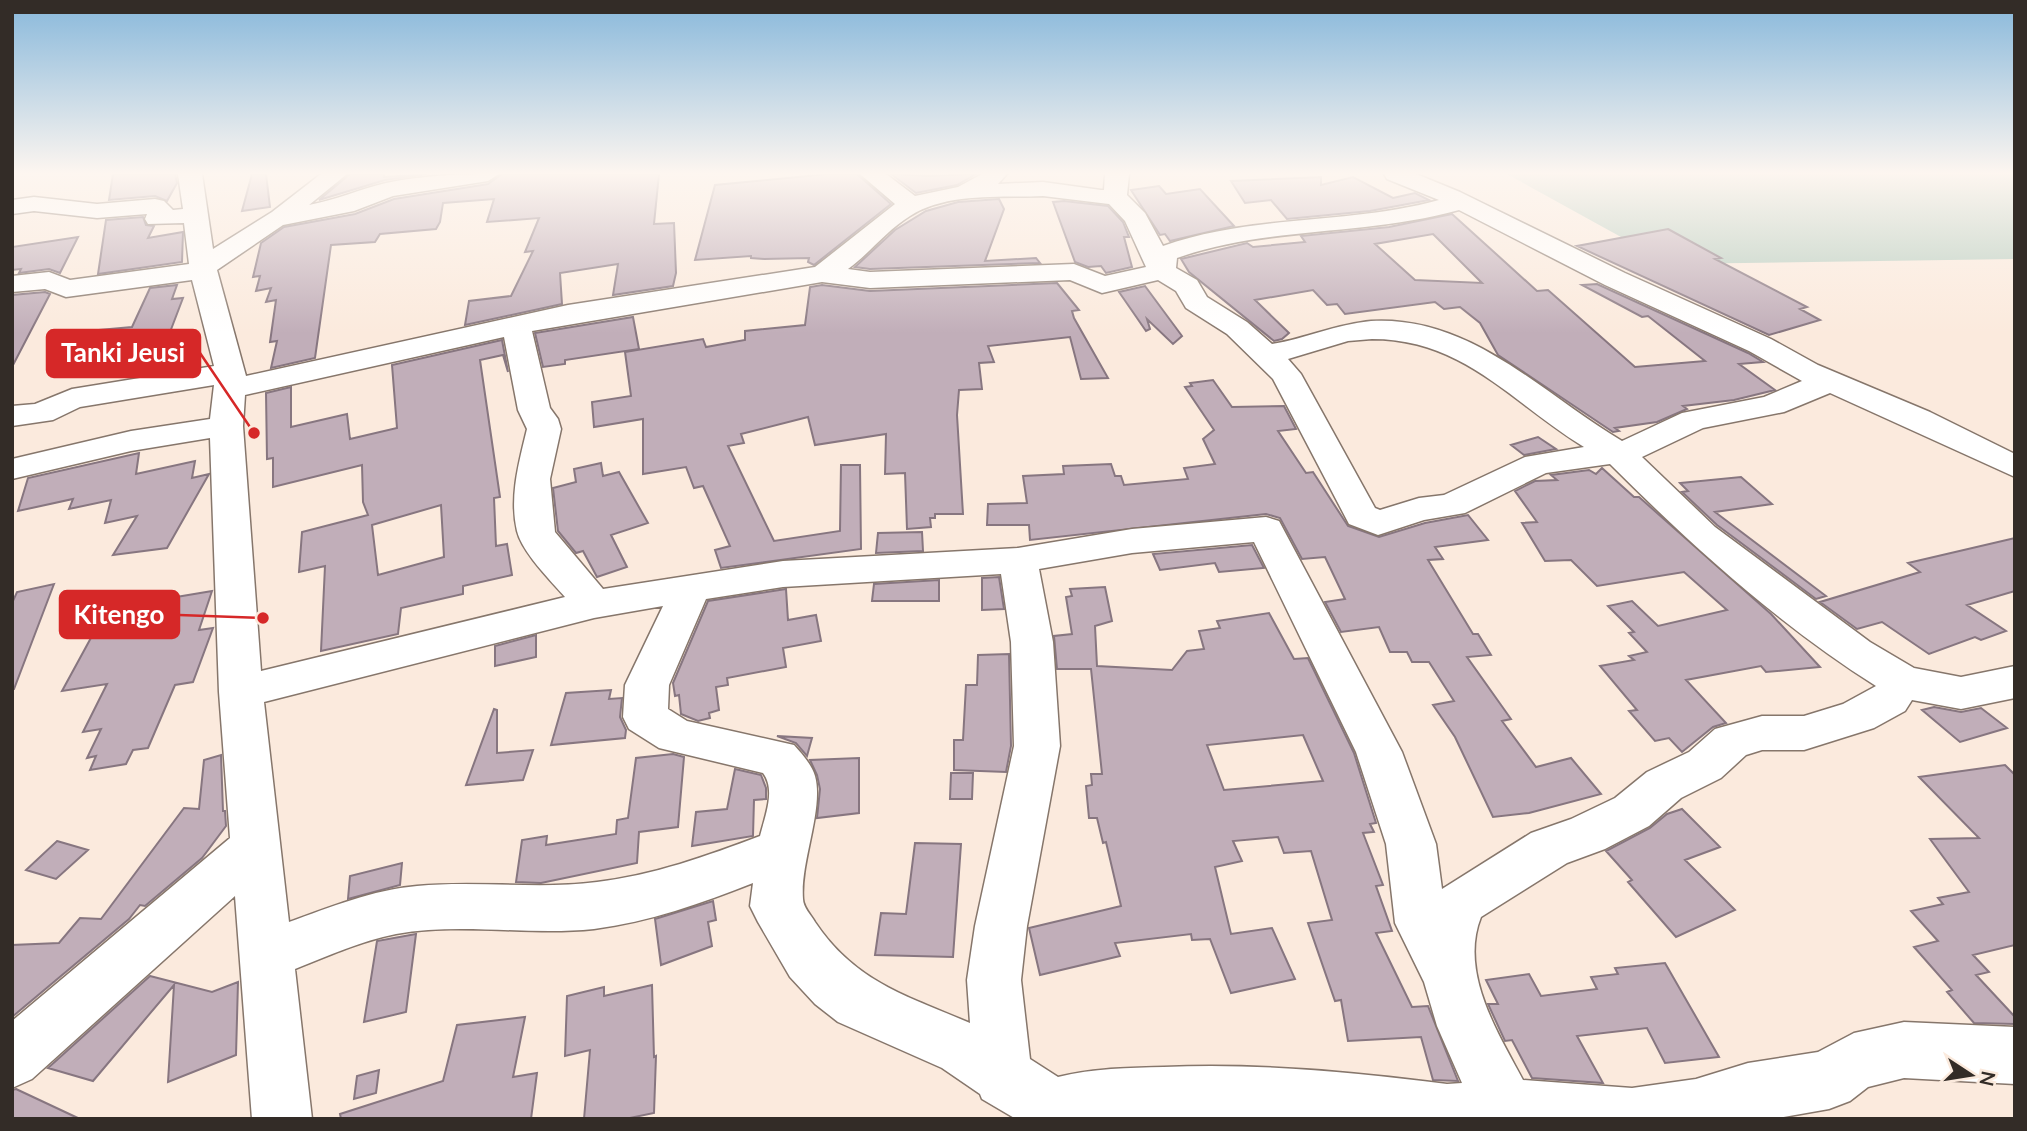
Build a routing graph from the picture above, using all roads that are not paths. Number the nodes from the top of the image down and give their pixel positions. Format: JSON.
{"nodes":[{"id":1,"x":196,"y":227,"type":"edge"},
{"id":2,"x":264,"y":227,"type":"edge"},
{"id":3,"x":886,"y":227,"type":"edge"},
{"id":4,"x":1140,"y":227,"type":"edge"},
{"id":5,"x":1312,"y":227,"type":"edge"},
{"id":6,"x":1511,"y":227,"type":"edge"},
{"id":7,"x":203,"y":268,"type":"junction"},
{"id":8,"x":1163,"y":271,"type":"junction"},
{"id":9,"x":822,"y":274,"type":"junction"},
{"id":10,"x":12,"y":284,"type":"edge"},
{"id":11,"x":516,"y":326,"type":"junction"},
{"id":12,"x":1267,"y":354,"type":"junction"},
{"id":13,"x":1834,"y":382,"type":"junction"},
{"id":14,"x":229,"y":396,"type":"junction"},
{"id":15,"x":12,"y":415,"type":"edge"},
{"id":16,"x":1618,"y":453,"type":"junction"},
{"id":17,"x":2015,"y":467,"type":"edge"},
{"id":18,"x":12,"y":469,"type":"edge"},
{"id":19,"x":1018,"y":560,"type":"junction"},
{"id":20,"x":691,"y":588,"type":"junction"},
{"id":21,"x":594,"y":604,"type":"junction"},
{"id":22,"x":1901,"y":681,"type":"junction"},
{"id":23,"x":2015,"y":682,"type":"edge"},
{"id":24,"x":241,"y":692,"type":"junction"},
{"id":25,"x":254,"y":848,"type":"junction"},
{"id":26,"x":782,"y":849,"type":"junction"},
{"id":27,"x":265,"y":955,"type":"junction"},
{"id":28,"x":1451,"y":978,"type":"junction"},
{"id":29,"x":2015,"y":1056,"type":"edge"},
{"id":30,"x":12,"y":1059,"type":"edge"},
{"id":31,"x":1003,"y":1078,"type":"junction"},
{"id":32,"x":1055,"y":1113,"type":"edge"},
{"id":33,"x":1510,"y":1114,"type":"edge"},
{"id":34,"x":282,"y":1119,"type":"edge"}],
"edges":[{"from":1,"to":7,"type":"street"},
{"from":2,"to":7,"type":"street"},
{"from":3,"to":9,"type":"street"},
{"from":4,"to":8,"type":"street"},
{"from":5,"to":8,"type":"street"},
{"from":6,"to":13,"type":"street"},
{"from":7,"to":10,"type":"street"},
{"from":7,"to":14,"type":"street"},
{"from":8,"to":9,"type":"street"},
{"from":8,"to":12,"type":"street"},
{"from":9,"to":11,"type":"street"},
{"from":11,"to":14,"type":"street"},
{"from":11,"to":21,"type":"street"},
{"from":12,"to":16,"type":"street"},
{"from":12,"to":16,"type":"street"},
{"from":13,"to":16,"type":"street"},
{"from":13,"to":17,"type":"street"},
{"from":14,"to":15,"type":"street"},
{"from":14,"to":18,"type":"street"},
{"from":14,"to":24,"type":"street"},
{"from":16,"to":22,"type":"street"},
{"from":19,"to":20,"type":"street"},
{"from":19,"to":28,"type":"street"},
{"from":19,"to":31,"type":"street"},
{"from":20,"to":21,"type":"street"},
{"from":20,"to":26,"type":"street"},
{"from":21,"to":24,"type":"street"},
{"from":22,"to":23,"type":"street"},
{"from":22,"to":28,"type":"street"},
{"from":24,"to":25,"type":"street"},
{"from":25,"to":27,"type":"street"},
{"from":25,"to":30,"type":"street"},
{"from":26,"to":27,"type":"street"},
{"from":26,"to":31,"type":"street"},
{"from":27,"to":34,"type":"street"},
{"from":28,"to":33,"type":"street"},
{"from":29,"to":33,"type":"street"},
{"from":31,"to":32,"type":"street"},
{"from":32,"to":33,"type":"street"}]}
